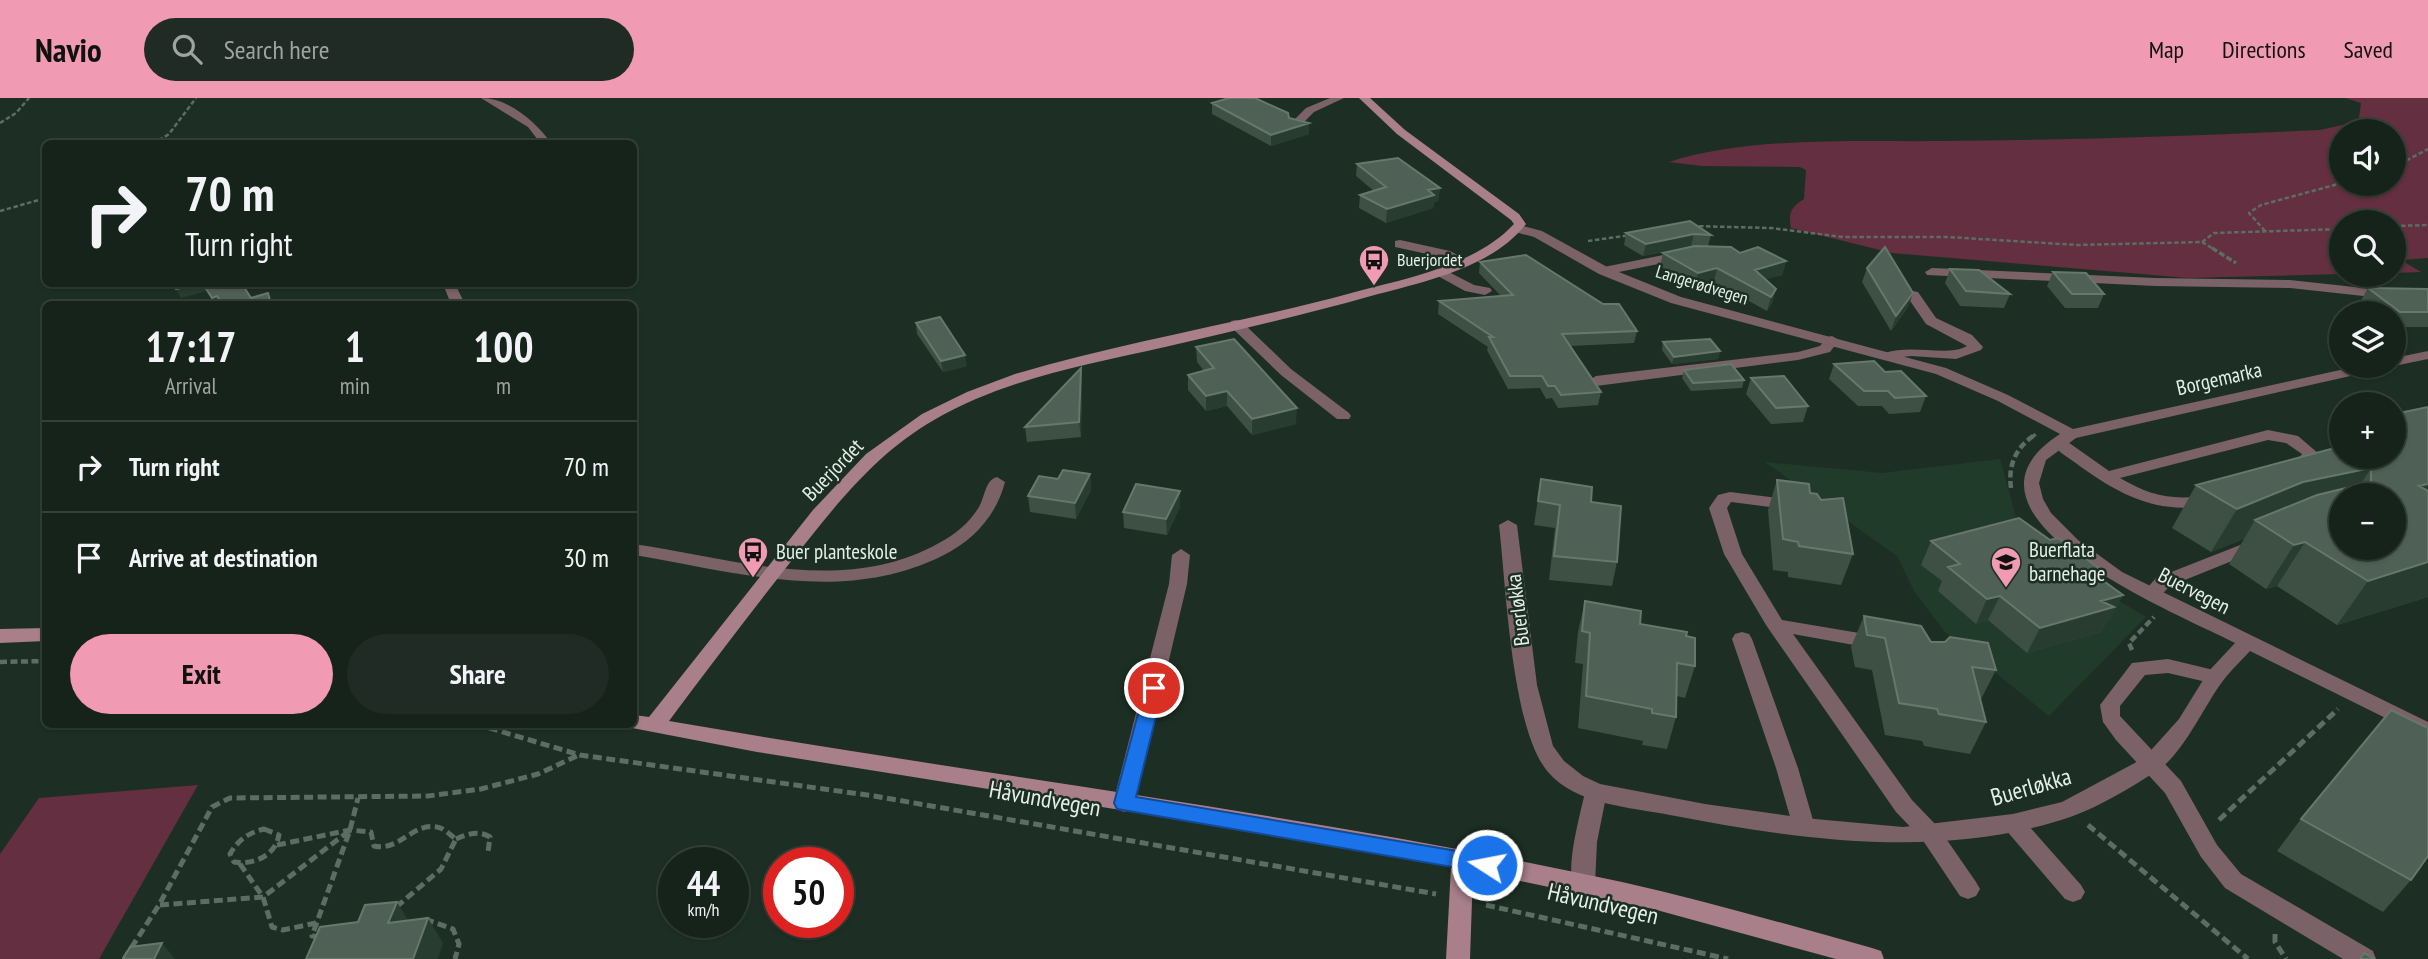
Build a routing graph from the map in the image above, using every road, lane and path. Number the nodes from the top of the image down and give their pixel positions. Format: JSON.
{"nodes":[{"id":1,"x":29,"y":98,"type":"edge"},
{"id":2,"x":196,"y":98,"type":"edge"},
{"id":3,"x":486,"y":98,"type":"edge"},
{"id":4,"x":1339,"y":98,"type":"edge"},
{"id":5,"x":1364,"y":98,"type":"edge"},
{"id":6,"x":0,"y":123,"type":"edge"},
{"id":7,"x":1294,"y":126,"type":"edge"},
{"id":8,"x":159,"y":140,"type":"edge"},
{"id":9,"x":544,"y":140,"type":"edge"},
{"id":10,"x":2428,"y":149,"type":"edge"},
{"id":11,"x":2406,"y":161,"type":"edge"},
{"id":12,"x":2329,"y":187,"type":"edge"},
{"id":13,"x":42,"y":199,"type":"edge"},
{"id":14,"x":0,"y":211,"type":"edge"},
{"id":15,"x":2428,"y":225,"type":"edge"},
{"id":16,"x":2406,"y":226,"type":"edge"},
{"id":17,"x":1680,"y":228,"type":"edge"},
{"id":18,"x":1519,"y":229,"type":"junction"},
{"id":19,"x":2329,"y":229,"type":"edge"},
{"id":20,"x":2264,"y":231,"type":"junction"},
{"id":21,"x":1639,"y":234,"type":"edge"},
{"id":22,"x":1400,"y":244,"type":"dead end"},
{"id":23,"x":1556,"y":245,"type":"junction"},
{"id":24,"x":1692,"y":253,"type":"edge"},
{"id":25,"x":1464,"y":262,"type":"junction"},
{"id":26,"x":1441,"y":271,"type":"junction"},
{"id":27,"x":1604,"y":271,"type":"junction"},
{"id":28,"x":1932,"y":272,"type":"dead end"},
{"id":29,"x":1485,"y":291,"type":"dead end"},
{"id":30,"x":1913,"y":295,"type":"edge"},
{"id":31,"x":2428,"y":299,"type":"edge"},
{"id":32,"x":1236,"y":324,"type":"junction"},
{"id":33,"x":1832,"y":340,"type":"junction"},
{"id":34,"x":2428,"y":355,"type":"edge"},
{"id":35,"x":1890,"y":356,"type":"junction"},
{"id":36,"x":2406,"y":360,"type":"edge"},
{"id":37,"x":2329,"y":377,"type":"edge"},
{"id":38,"x":1596,"y":381,"type":"edge"},
{"id":39,"x":1343,"y":416,"type":"dead end"},
{"id":40,"x":2065,"y":439,"type":"junction"},
{"id":41,"x":2108,"y":476,"type":"junction"},
{"id":42,"x":2279,"y":480,"type":"edge"},
{"id":43,"x":997,"y":482,"type":"dead end"},
{"id":44,"x":2227,"y":495,"type":"edge"},
{"id":45,"x":1812,"y":509,"type":"edge"},
{"id":46,"x":1508,"y":524,"type":"dead end"},
{"id":47,"x":2272,"y":537,"type":"edge"},
{"id":48,"x":637,"y":550,"type":"edge"},
{"id":49,"x":1181,"y":555,"type":"dead end"},
{"id":50,"x":772,"y":573,"type":"junction"},
{"id":51,"x":2151,"y":594,"type":"junction"},
{"id":52,"x":2160,"y":612,"type":"dead end"},
{"id":53,"x":1776,"y":625,"type":"junction"},
{"id":54,"x":42,"y":634,"type":"edge"},
{"id":55,"x":0,"y":636,"type":"edge"},
{"id":56,"x":1742,"y":639,"type":"dead end"},
{"id":57,"x":2246,"y":643,"type":"junction"},
{"id":58,"x":1889,"y":645,"type":"edge"},
{"id":59,"x":42,"y":661,"type":"edge"},
{"id":60,"x":0,"y":662,"type":"edge"},
{"id":61,"x":2139,"y":667,"type":"junction"},
{"id":62,"x":2214,"y":677,"type":"junction"},
{"id":63,"x":2354,"y":694,"type":"junction"},
{"id":64,"x":644,"y":724,"type":"edge"},
{"id":65,"x":489,"y":728,"type":"edge"},
{"id":66,"x":2428,"y":732,"type":"edge"},
{"id":67,"x":580,"y":755,"type":"junction"},
{"id":68,"x":2152,"y":764,"type":"junction"},
{"id":69,"x":1596,"y":792,"type":"junction"},
{"id":70,"x":358,"y":798,"type":"junction"},
{"id":71,"x":1124,"y":803,"type":"junction"},
{"id":72,"x":2068,"y":809,"type":"junction"},
{"id":73,"x":2014,"y":823,"type":"junction"},
{"id":74,"x":1804,"y":827,"type":"junction"},
{"id":75,"x":350,"y":830,"type":"junction"},
{"id":76,"x":1930,"y":833,"type":"junction"},
{"id":77,"x":2202,"y":837,"type":"junction"},
{"id":78,"x":456,"y":839,"type":"junction"},
{"id":79,"x":277,"y":845,"type":"junction"},
{"id":80,"x":488,"y":852,"type":"dead end"},
{"id":81,"x":1463,"y":860,"type":"junction"},
{"id":82,"x":239,"y":864,"type":"junction"},
{"id":83,"x":1583,"y":884,"type":"junction"},
{"id":84,"x":1968,"y":889,"type":"dead end"},
{"id":85,"x":2073,"y":892,"type":"dead end"},
{"id":86,"x":264,"y":897,"type":"junction"},
{"id":87,"x":1459,"y":898,"type":"junction"},
{"id":88,"x":159,"y":905,"type":"junction"},
{"id":89,"x":388,"y":913,"type":"edge"},
{"id":90,"x":418,"y":920,"type":"edge"},
{"id":91,"x":317,"y":922,"type":"junction"},
{"id":92,"x":327,"y":936,"type":"edge"},
{"id":93,"x":124,"y":959,"type":"edge"},
{"id":94,"x":455,"y":959,"type":"edge"},
{"id":95,"x":1458,"y":959,"type":"edge"},
{"id":96,"x":1728,"y":959,"type":"edge"},
{"id":97,"x":1872,"y":959,"type":"edge"},
{"id":98,"x":2248,"y":959,"type":"edge"},
{"id":99,"x":2364,"y":959,"type":"edge"}],
"edges":[{"from":1,"to":6,"type":"path"},
{"from":2,"to":8,"type":"path"},
{"from":3,"to":9,"type":"street"},
{"from":4,"to":7,"type":"street"},
{"from":5,"to":18,"type":"main road","name":"Langerødvegen"},
{"from":10,"to":11,"type":"path"},
{"from":12,"to":20,"type":"path"},
{"from":13,"to":14,"type":"path"},
{"from":15,"to":16,"type":"path"},
{"from":17,"to":20,"type":"path"},
{"from":18,"to":23,"type":"street","name":"Langerødvegen"},
{"from":18,"to":25,"type":"main road","name":"Buerjordet"},
{"from":19,"to":20,"type":"path"},
{"from":21,"to":23,"type":"path"},
{"from":22,"to":25,"type":"street"},
{"from":23,"to":27,"type":"street","name":"Langerødvegen"},
{"from":24,"to":27,"type":"street"},
{"from":25,"to":26,"type":"main road","name":"Buerjordet"},
{"from":26,"to":29,"type":"street"},
{"from":26,"to":32,"type":"main road","name":"Buerjordet"},
{"from":27,"to":33,"type":"street","name":"Langerødvegen"},
{"from":28,"to":31,"type":"street"},
{"from":30,"to":35,"type":"street"},
{"from":32,"to":39,"type":"street"},
{"from":32,"to":50,"type":"main road","name":"Buerjordet"},
{"from":33,"to":35,"type":"street","name":"Langerødvegen"},
{"from":33,"to":38,"type":"street"},
{"from":34,"to":36,"type":"street"},
{"from":35,"to":40,"type":"street","name":"Langerødvegen"},
{"from":37,"to":40,"type":"street","name":"Borgemarka"},
{"from":40,"to":41,"type":"street","name":"Langerødvegen"},
{"from":40,"to":51,"type":"street","name":"Buervegen"},
{"from":41,"to":42,"type":"street"},
{"from":41,"to":44,"type":"street","name":"Langerødvegen"},
{"from":43,"to":50,"type":"street"},
{"from":45,"to":53,"type":"street"},
{"from":46,"to":69,"type":"street","name":"Buerløkka"},
{"from":47,"to":51,"type":"street"},
{"from":48,"to":50,"type":"street"},
{"from":49,"to":71,"type":"street"},
{"from":50,"to":64,"type":"main road","name":"Buerjordet"},
{"from":51,"to":57,"type":"street","name":"Buervegen"},
{"from":52,"to":61,"type":"path"},
{"from":53,"to":58,"type":"street"},
{"from":53,"to":76,"type":"street"},
{"from":54,"to":55,"type":"main road"},
{"from":56,"to":74,"type":"street"},
{"from":57,"to":62,"type":"street","name":"Buerløkka"},
{"from":57,"to":63,"type":"street","name":"Buervegen"},
{"from":59,"to":60,"type":"path"},
{"from":61,"to":62,"type":"street"},
{"from":61,"to":68,"type":"street"},
{"from":62,"to":68,"type":"street","name":"Buerløkka"},
{"from":63,"to":66,"type":"street","name":"Buervegen"},
{"from":63,"to":77,"type":"path"},
{"from":64,"to":71,"type":"main road","name":"Håvundvegen"},
{"from":65,"to":67,"type":"path","name":"Håvundvegen"},
{"from":67,"to":70,"type":"path"},
{"from":67,"to":87,"type":"path","name":"Håvundvegen"},
{"from":68,"to":72,"type":"street","name":"Buerløkka"},
{"from":68,"to":77,"type":"street"},
{"from":69,"to":74,"type":"street","name":"Buerløkka"},
{"from":69,"to":83,"type":"street"},
{"from":70,"to":75,"type":"path"},
{"from":70,"to":88,"type":"path"},
{"from":71,"to":81,"type":"main road","name":"Håvundvegen"},
{"from":72,"to":73,"type":"street","name":"Buerløkka"},
{"from":72,"to":98,"type":"path"},
{"from":73,"to":76,"type":"street","name":"Buerløkka"},
{"from":73,"to":85,"type":"street"},
{"from":74,"to":76,"type":"street","name":"Buerløkka"},
{"from":75,"to":78,"type":"path"},
{"from":75,"to":79,"type":"path"},
{"from":75,"to":86,"type":"path"},
{"from":75,"to":91,"type":"path"},
{"from":76,"to":84,"type":"street"},
{"from":77,"to":99,"type":"street"},
{"from":78,"to":80,"type":"path"},
{"from":78,"to":89,"type":"path"},
{"from":79,"to":82,"type":"path"},
{"from":79,"to":82,"type":"path"},
{"from":81,"to":83,"type":"main road","name":"Håvundvegen"},
{"from":81,"to":87,"type":"main road"},
{"from":82,"to":86,"type":"path"},
{"from":83,"to":97,"type":"main road","name":"Håvundvegen"},
{"from":86,"to":88,"type":"path"},
{"from":86,"to":91,"type":"path"},
{"from":87,"to":95,"type":"main road"},
{"from":87,"to":96,"type":"path","name":"Håvundvegen"},
{"from":88,"to":93,"type":"path"},
{"from":90,"to":94,"type":"path"},
{"from":91,"to":92,"type":"path"}]}
